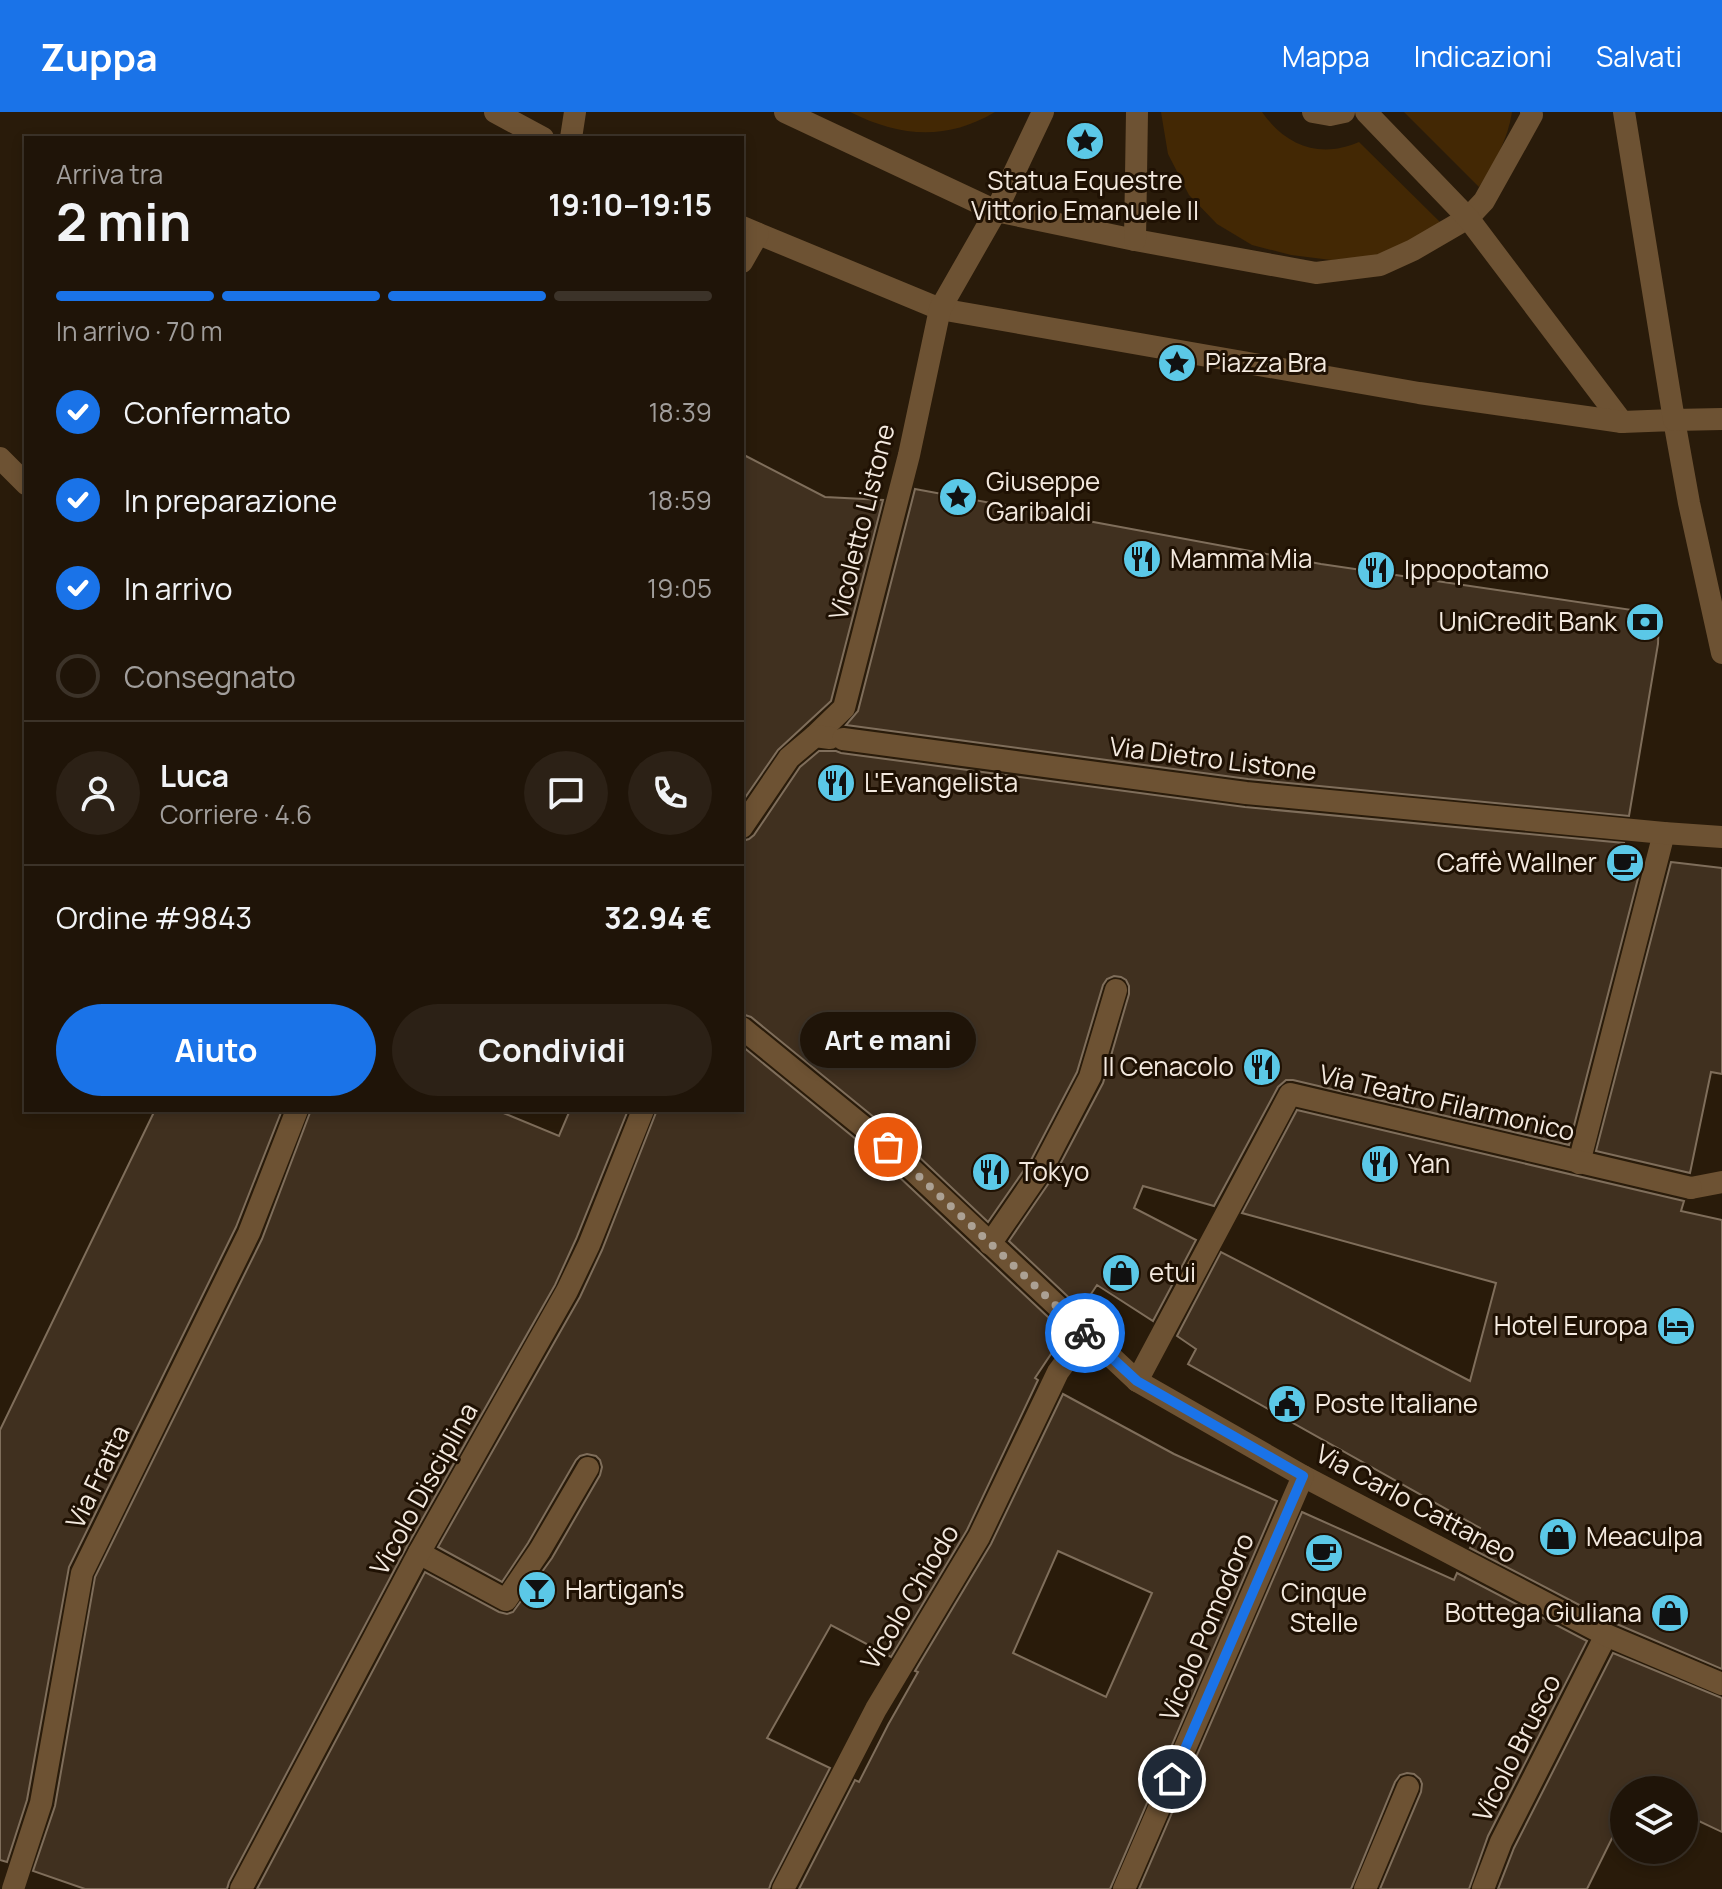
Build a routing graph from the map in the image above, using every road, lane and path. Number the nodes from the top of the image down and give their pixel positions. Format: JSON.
{"nodes":[{"id":1,"x":495,"y":112,"type":"edge"},
{"id":2,"x":575,"y":112,"type":"edge"},
{"id":3,"x":785,"y":112,"type":"edge"},
{"id":4,"x":1043,"y":112,"type":"edge"},
{"id":5,"x":1137,"y":112,"type":"edge"},
{"id":6,"x":1313,"y":112,"type":"edge"},
{"id":7,"x":1344,"y":112,"type":"edge"},
{"id":8,"x":1366,"y":112,"type":"edge"},
{"id":9,"x":1531,"y":112,"type":"edge"},
{"id":10,"x":1624,"y":112,"type":"edge"},
{"id":11,"x":539,"y":136,"type":"edge"},
{"id":12,"x":571,"y":136,"type":"edge"},
{"id":13,"x":996,"y":211,"type":"junction"},
{"id":14,"x":1468,"y":218,"type":"junction"},
{"id":15,"x":750,"y":231,"type":"edge"},
{"id":16,"x":1135,"y":240,"type":"junction"},
{"id":17,"x":744,"y":254,"type":"edge"},
{"id":18,"x":940,"y":309,"type":"junction"},
{"id":19,"x":1722,"y":419,"type":"edge"},
{"id":20,"x":1674,"y":420,"type":"junction"},
{"id":21,"x":1622,"y":422,"type":"junction"},
{"id":22,"x":0,"y":458,"type":"edge"},
{"id":23,"x":24,"y":482,"type":"edge"},
{"id":24,"x":1722,"y":653,"type":"edge"},
{"id":25,"x":815,"y":736,"type":"junction"},
{"id":26,"x":744,"y":824,"type":"edge"},
{"id":27,"x":1664,"y":833,"type":"junction"},
{"id":28,"x":1722,"y":837,"type":"edge"},
{"id":29,"x":1116,"y":990,"type":"dead end"},
{"id":30,"x":744,"y":1030,"type":"edge"},
{"id":31,"x":296,"y":1112,"type":"edge"},
{"id":32,"x":642,"y":1112,"type":"edge"},
{"id":33,"x":1579,"y":1163,"type":"junction"},
{"id":34,"x":1722,"y":1182,"type":"edge"},
{"id":35,"x":990,"y":1244,"type":"junction"},
{"id":36,"x":1086,"y":1334,"type":"junction"},
{"id":37,"x":1137,"y":1381,"type":"junction"},
{"id":38,"x":588,"y":1468,"type":"dead end"},
{"id":39,"x":1303,"y":1476,"type":"junction"},
{"id":40,"x":419,"y":1553,"type":"junction"},
{"id":41,"x":1606,"y":1635,"type":"junction"},
{"id":42,"x":1722,"y":1684,"type":"edge"},
{"id":43,"x":1408,"y":1787,"type":"dead end"},
{"id":44,"x":13,"y":1889,"type":"edge"},
{"id":45,"x":241,"y":1889,"type":"edge"},
{"id":46,"x":783,"y":1889,"type":"edge"},
{"id":47,"x":1124,"y":1889,"type":"edge"},
{"id":48,"x":1365,"y":1889,"type":"edge"},
{"id":49,"x":1483,"y":1889,"type":"edge"}],
"edges":[{"from":1,"to":11,"type":"street"},
{"from":2,"to":12,"type":"street"},
{"from":3,"to":13,"type":"street"},
{"from":4,"to":13,"type":"street"},
{"from":5,"to":16,"type":"street"},
{"from":6,"to":7,"type":"street"},
{"from":8,"to":14,"type":"street"},
{"from":9,"to":14,"type":"street"},
{"from":10,"to":20,"type":"street"},
{"from":13,"to":16,"type":"street"},
{"from":13,"to":18,"type":"street"},
{"from":14,"to":16,"type":"street"},
{"from":14,"to":21,"type":"street"},
{"from":15,"to":17,"type":"street"},
{"from":15,"to":18,"type":"street"},
{"from":18,"to":21,"type":"street"},
{"from":18,"to":25,"type":"street","name":"Vicoletto Listone"},
{"from":19,"to":20,"type":"street"},
{"from":20,"to":21,"type":"street"},
{"from":20,"to":24,"type":"street"},
{"from":22,"to":23,"type":"street"},
{"from":25,"to":26,"type":"street"},
{"from":25,"to":27,"type":"street","name":"Via Dietro Listone"},
{"from":27,"to":28,"type":"street","name":"Via Dietro Listone"},
{"from":27,"to":33,"type":"street"},
{"from":29,"to":35,"type":"street"},
{"from":30,"to":35,"type":"street","name":"Via Carlo Cattaneo"},
{"from":31,"to":44,"type":"street","name":"Via Fratta"},
{"from":32,"to":40,"type":"street","name":"Vicolo Disciplina"},
{"from":33,"to":34,"type":"street","name":"Via Teatro Filarmonico"},
{"from":33,"to":37,"type":"street","name":"Via Teatro Filarmonico"},
{"from":35,"to":36,"type":"street","name":"Via Carlo Cattaneo"},
{"from":36,"to":37,"type":"street","name":"Via Carlo Cattaneo"},
{"from":36,"to":46,"type":"street","name":"Vicolo Chiodo"},
{"from":37,"to":39,"type":"street","name":"Via Carlo Cattaneo"},
{"from":38,"to":40,"type":"street"},
{"from":39,"to":41,"type":"street","name":"Via Carlo Cattaneo"},
{"from":39,"to":47,"type":"street","name":"Vicolo Pomodoro"},
{"from":40,"to":45,"type":"street","name":"Vicolo Disciplina"},
{"from":41,"to":42,"type":"street","name":"Via Carlo Cattaneo"},
{"from":41,"to":49,"type":"street","name":"Vicolo Brusco"},
{"from":43,"to":48,"type":"street"}]}
